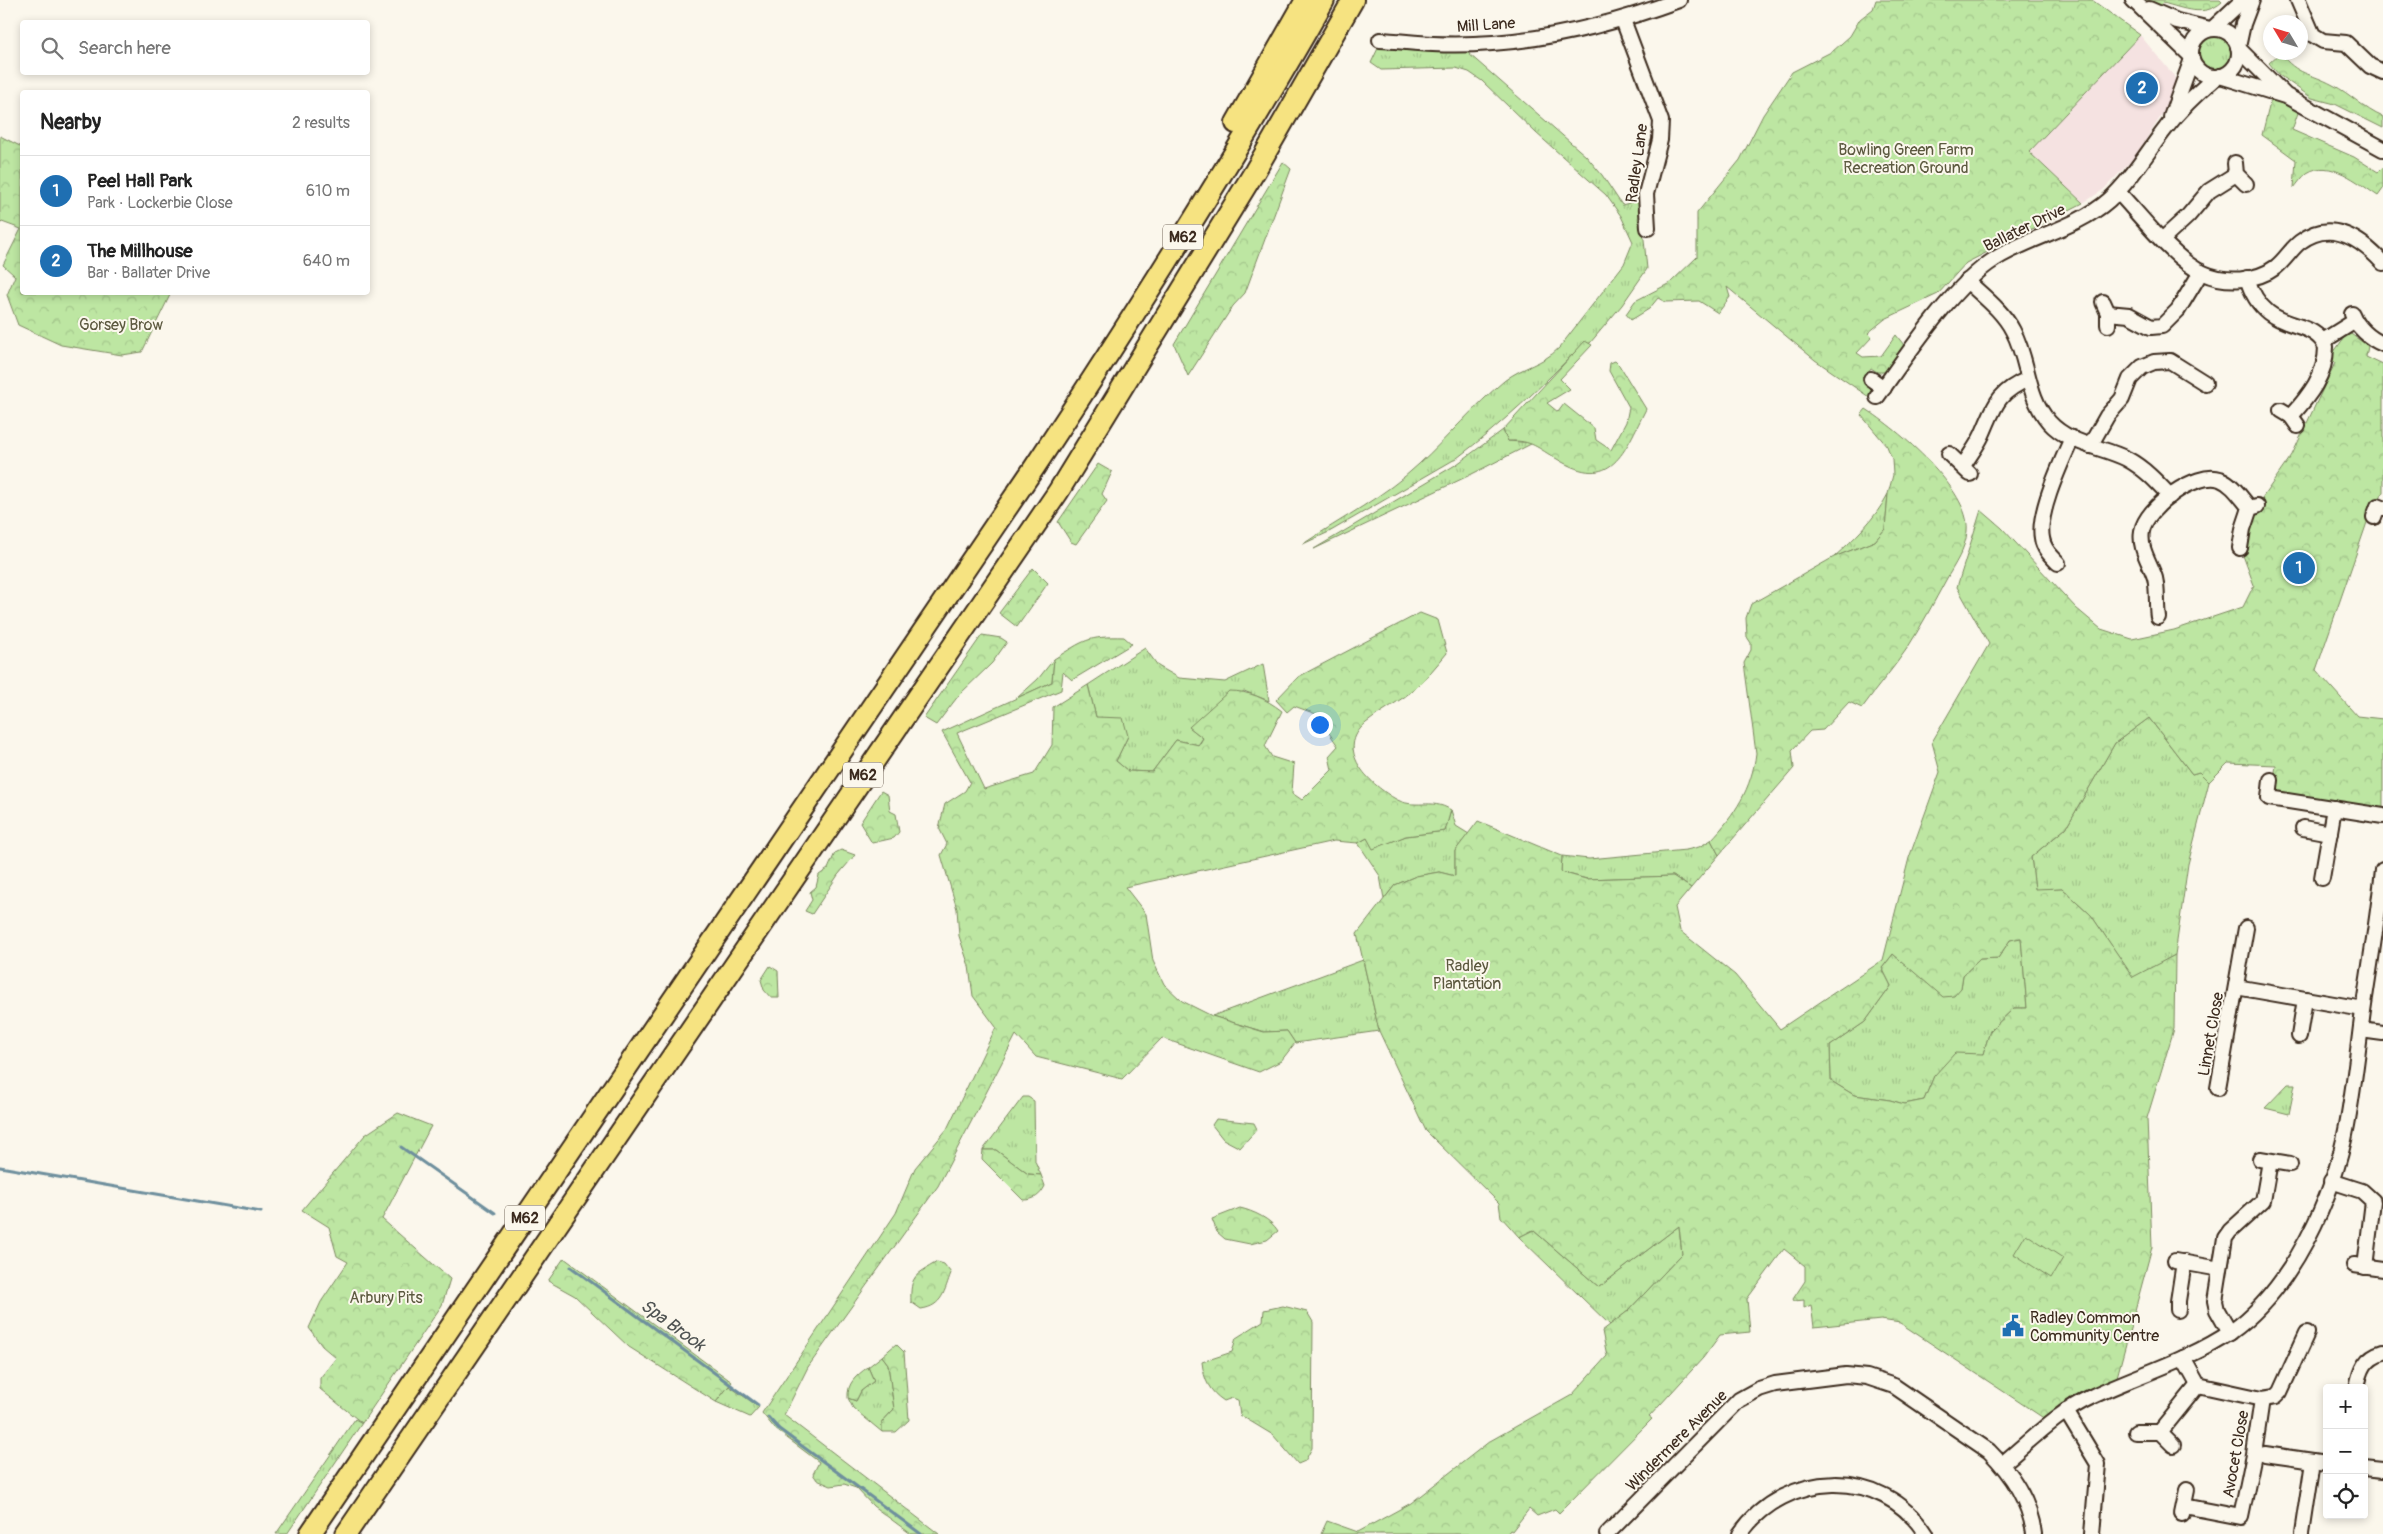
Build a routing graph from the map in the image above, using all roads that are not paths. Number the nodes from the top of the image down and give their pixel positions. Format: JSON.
{"nodes":[{"id":1,"x":1306,"y":0,"type":"edge"},
{"id":2,"x":1324,"y":0,"type":"edge"},
{"id":3,"x":1353,"y":0,"type":"edge"},
{"id":4,"x":1679,"y":0,"type":"edge"},
{"id":5,"x":2243,"y":0,"type":"edge"},
{"id":6,"x":2252,"y":0,"type":"edge"},
{"id":7,"x":2298,"y":0,"type":"edge"},
{"id":8,"x":2137,"y":3,"type":"edge"},
{"id":9,"x":1623,"y":20,"type":"junction"},
{"id":10,"x":2211,"y":29,"type":"junction"},
{"id":11,"x":1380,"y":40,"type":"dead end"},
{"id":12,"x":2239,"y":48,"type":"junction"},
{"id":13,"x":2191,"y":58,"type":"junction"},
{"id":14,"x":2383,"y":72,"type":"edge"},
{"id":15,"x":2218,"y":77,"type":"junction"},
{"id":16,"x":2288,"y":97,"type":"junction"},
{"id":17,"x":2166,"y":127,"type":"junction"},
{"id":18,"x":2383,"y":149,"type":"edge"},
{"id":19,"x":2239,"y":174,"type":"dead end"},
{"id":20,"x":2118,"y":192,"type":"junction"},
{"id":21,"x":1648,"y":228,"type":"dead end"},
{"id":22,"x":2163,"y":239,"type":"junction"},
{"id":23,"x":2381,"y":267,"type":"edge"},
{"id":24,"x":2201,"y":272,"type":"junction"},
{"id":25,"x":2247,"y":278,"type":"junction"},
{"id":26,"x":1967,"y":280,"type":"junction"},
{"id":27,"x":2107,"y":313,"type":"dead end"},
{"id":28,"x":2323,"y":341,"type":"junction"},
{"id":29,"x":2383,"y":344,"type":"edge"},
{"id":30,"x":1872,"y":379,"type":"dead end"},
{"id":31,"x":2028,"y":379,"type":"junction"},
{"id":32,"x":2207,"y":384,"type":"dead end"},
{"id":33,"x":2290,"y":418,"type":"dead end"},
{"id":34,"x":2072,"y":438,"type":"junction"},
{"id":35,"x":2090,"y":446,"type":"junction"},
{"id":36,"x":1949,"y":454,"type":"dead end"},
{"id":37,"x":1034,"y":468,"type":"junction"},
{"id":38,"x":2170,"y":496,"type":"junction"},
{"id":39,"x":2240,"y":548,"type":"dead end"},
{"id":40,"x":2058,"y":563,"type":"dead end"},
{"id":41,"x":2158,"y":618,"type":"dead end"},
{"id":42,"x":2271,"y":780,"type":"dead end"},
{"id":43,"x":2334,"y":808,"type":"junction"},
{"id":44,"x":2383,"y":816,"type":"edge"},
{"id":45,"x":2303,"y":828,"type":"dead end"},
{"id":46,"x":2330,"y":833,"type":"junction"},
{"id":47,"x":2383,"y":870,"type":"edge"},
{"id":48,"x":2322,"y":878,"type":"dead end"},
{"id":49,"x":2246,"y":928,"type":"dead end"},
{"id":50,"x":2379,"y":937,"type":"edge"},
{"id":51,"x":2236,"y":986,"type":"junction"},
{"id":52,"x":2305,"y":999,"type":"junction"},
{"id":53,"x":2363,"y":1009,"type":"junction"},
{"id":54,"x":2360,"y":1030,"type":"junction"},
{"id":55,"x":2383,"y":1033,"type":"edge"},
{"id":56,"x":2299,"y":1036,"type":"dead end"},
{"id":57,"x":2218,"y":1088,"type":"dead end"},
{"id":58,"x":2290,"y":1164,"type":"dead end"},
{"id":59,"x":2331,"y":1181,"type":"junction"},
{"id":60,"x":2220,"y":1268,"type":"junction"},
{"id":61,"x":2383,"y":1270,"type":"edge"},
{"id":62,"x":2178,"y":1310,"type":"dead end"},
{"id":63,"x":2230,"y":1332,"type":"junction"},
{"id":64,"x":2307,"y":1334,"type":"dead end"},
{"id":65,"x":2383,"y":1352,"type":"edge"},
{"id":66,"x":2183,"y":1358,"type":"junction"},
{"id":67,"x":2358,"y":1384,"type":"edge"},
{"id":68,"x":2198,"y":1385,"type":"junction"},
{"id":69,"x":2262,"y":1399,"type":"junction"},
{"id":70,"x":2066,"y":1412,"type":"junction"},
{"id":71,"x":2136,"y":1432,"type":"dead end"},
{"id":72,"x":2160,"y":1432,"type":"junction"},
{"id":73,"x":2173,"y":1444,"type":"dead end"},
{"id":74,"x":2265,"y":1454,"type":"dead end"},
{"id":75,"x":2320,"y":1462,"type":"edge"},
{"id":76,"x":2002,"y":1464,"type":"junction"},
{"id":77,"x":2368,"y":1468,"type":"edge"},
{"id":78,"x":2383,"y":1470,"type":"edge"},
{"id":79,"x":2187,"y":1490,"type":"dead end"},
{"id":80,"x":310,"y":1534,"type":"edge"},
{"id":81,"x":346,"y":1534,"type":"edge"},
{"id":82,"x":1607,"y":1534,"type":"edge"},
{"id":83,"x":1740,"y":1534,"type":"edge"},
{"id":84,"x":1926,"y":1534,"type":"edge"},
{"id":85,"x":2034,"y":1534,"type":"edge"},
{"id":86,"x":2092,"y":1534,"type":"edge"},
{"id":87,"x":2302,"y":1534,"type":"edge"}],
"edges":[{"from":1,"to":37,"type":"highway"},
{"from":2,"to":37,"type":"highway","number":"M62"},
{"from":3,"to":81,"type":"highway","number":"M62"},
{"from":4,"to":9,"type":"street","name":"Mill Lane"},
{"from":5,"to":10,"type":"street"},
{"from":6,"to":12,"type":"street"},
{"from":7,"to":14,"type":"street"},
{"from":8,"to":10,"type":"street"},
{"from":8,"to":13,"type":"street"},
{"from":9,"to":11,"type":"street","name":"Mill Lane"},
{"from":9,"to":21,"type":"street","name":"Radley Lane"},
{"from":10,"to":12,"type":"street"},
{"from":10,"to":13,"type":"street"},
{"from":12,"to":15,"type":"street"},
{"from":12,"to":16,"type":"street"},
{"from":13,"to":15,"type":"street"},
{"from":13,"to":17,"type":"street","name":"Ballater Drive"},
{"from":15,"to":16,"type":"street"},
{"from":15,"to":17,"type":"street","name":"Ballater Drive"},
{"from":16,"to":18,"type":"street"},
{"from":17,"to":20,"type":"street","name":"Ballater Drive"},
{"from":19,"to":22,"type":"street"},
{"from":20,"to":22,"type":"street"},
{"from":20,"to":26,"type":"street","name":"Ballater Drive"},
{"from":22,"to":24,"type":"street"},
{"from":23,"to":25,"type":"street"},
{"from":24,"to":25,"type":"street"},
{"from":24,"to":27,"type":"street"},
{"from":25,"to":28,"type":"street"},
{"from":26,"to":30,"type":"street","name":"Ballater Drive"},
{"from":26,"to":31,"type":"street"},
{"from":28,"to":29,"type":"street"},
{"from":28,"to":33,"type":"street"},
{"from":31,"to":34,"type":"street"},
{"from":31,"to":36,"type":"street"},
{"from":32,"to":35,"type":"street"},
{"from":34,"to":35,"type":"street"},
{"from":34,"to":40,"type":"street"},
{"from":35,"to":38,"type":"street"},
{"from":37,"to":80,"type":"highway","number":"M62"},
{"from":38,"to":39,"type":"street"},
{"from":38,"to":41,"type":"street"},
{"from":42,"to":43,"type":"street"},
{"from":43,"to":44,"type":"street"},
{"from":43,"to":46,"type":"street"},
{"from":45,"to":46,"type":"street"},
{"from":46,"to":48,"type":"street"},
{"from":47,"to":50,"type":"street"},
{"from":49,"to":51,"type":"street","name":"Linnet Close"},
{"from":50,"to":53,"type":"street"},
{"from":51,"to":52,"type":"street","name":"Linnet Close"},
{"from":51,"to":57,"type":"street","name":"Linnet Close"},
{"from":52,"to":53,"type":"street","name":"Linnet Close"},
{"from":52,"to":56,"type":"street"},
{"from":53,"to":54,"type":"street"},
{"from":54,"to":55,"type":"street"},
{"from":54,"to":59,"type":"street"},
{"from":58,"to":60,"type":"street"},
{"from":59,"to":61,"type":"street"},
{"from":59,"to":63,"type":"street"},
{"from":60,"to":62,"type":"street"},
{"from":60,"to":63,"type":"street"},
{"from":63,"to":66,"type":"street"},
{"from":64,"to":69,"type":"street","name":"Avocet Close"},
{"from":65,"to":67,"type":"street"},
{"from":66,"to":68,"type":"street"},
{"from":66,"to":70,"type":"street"},
{"from":68,"to":69,"type":"street","name":"Avocet Close"},
{"from":68,"to":72,"type":"street"},
{"from":69,"to":79,"type":"street","name":"Avocet Close"},
{"from":70,"to":76,"type":"street"},
{"from":70,"to":86,"type":"street"},
{"from":71,"to":72,"type":"street"},
{"from":72,"to":73,"type":"street"},
{"from":74,"to":75,"type":"street"},
{"from":75,"to":87,"type":"street"},
{"from":76,"to":82,"type":"street","name":"Windermere Avenue"},
{"from":76,"to":85,"type":"street","name":"Windermere Avenue"},
{"from":77,"to":78,"type":"street"},
{"from":83,"to":84,"type":"street"}]}
